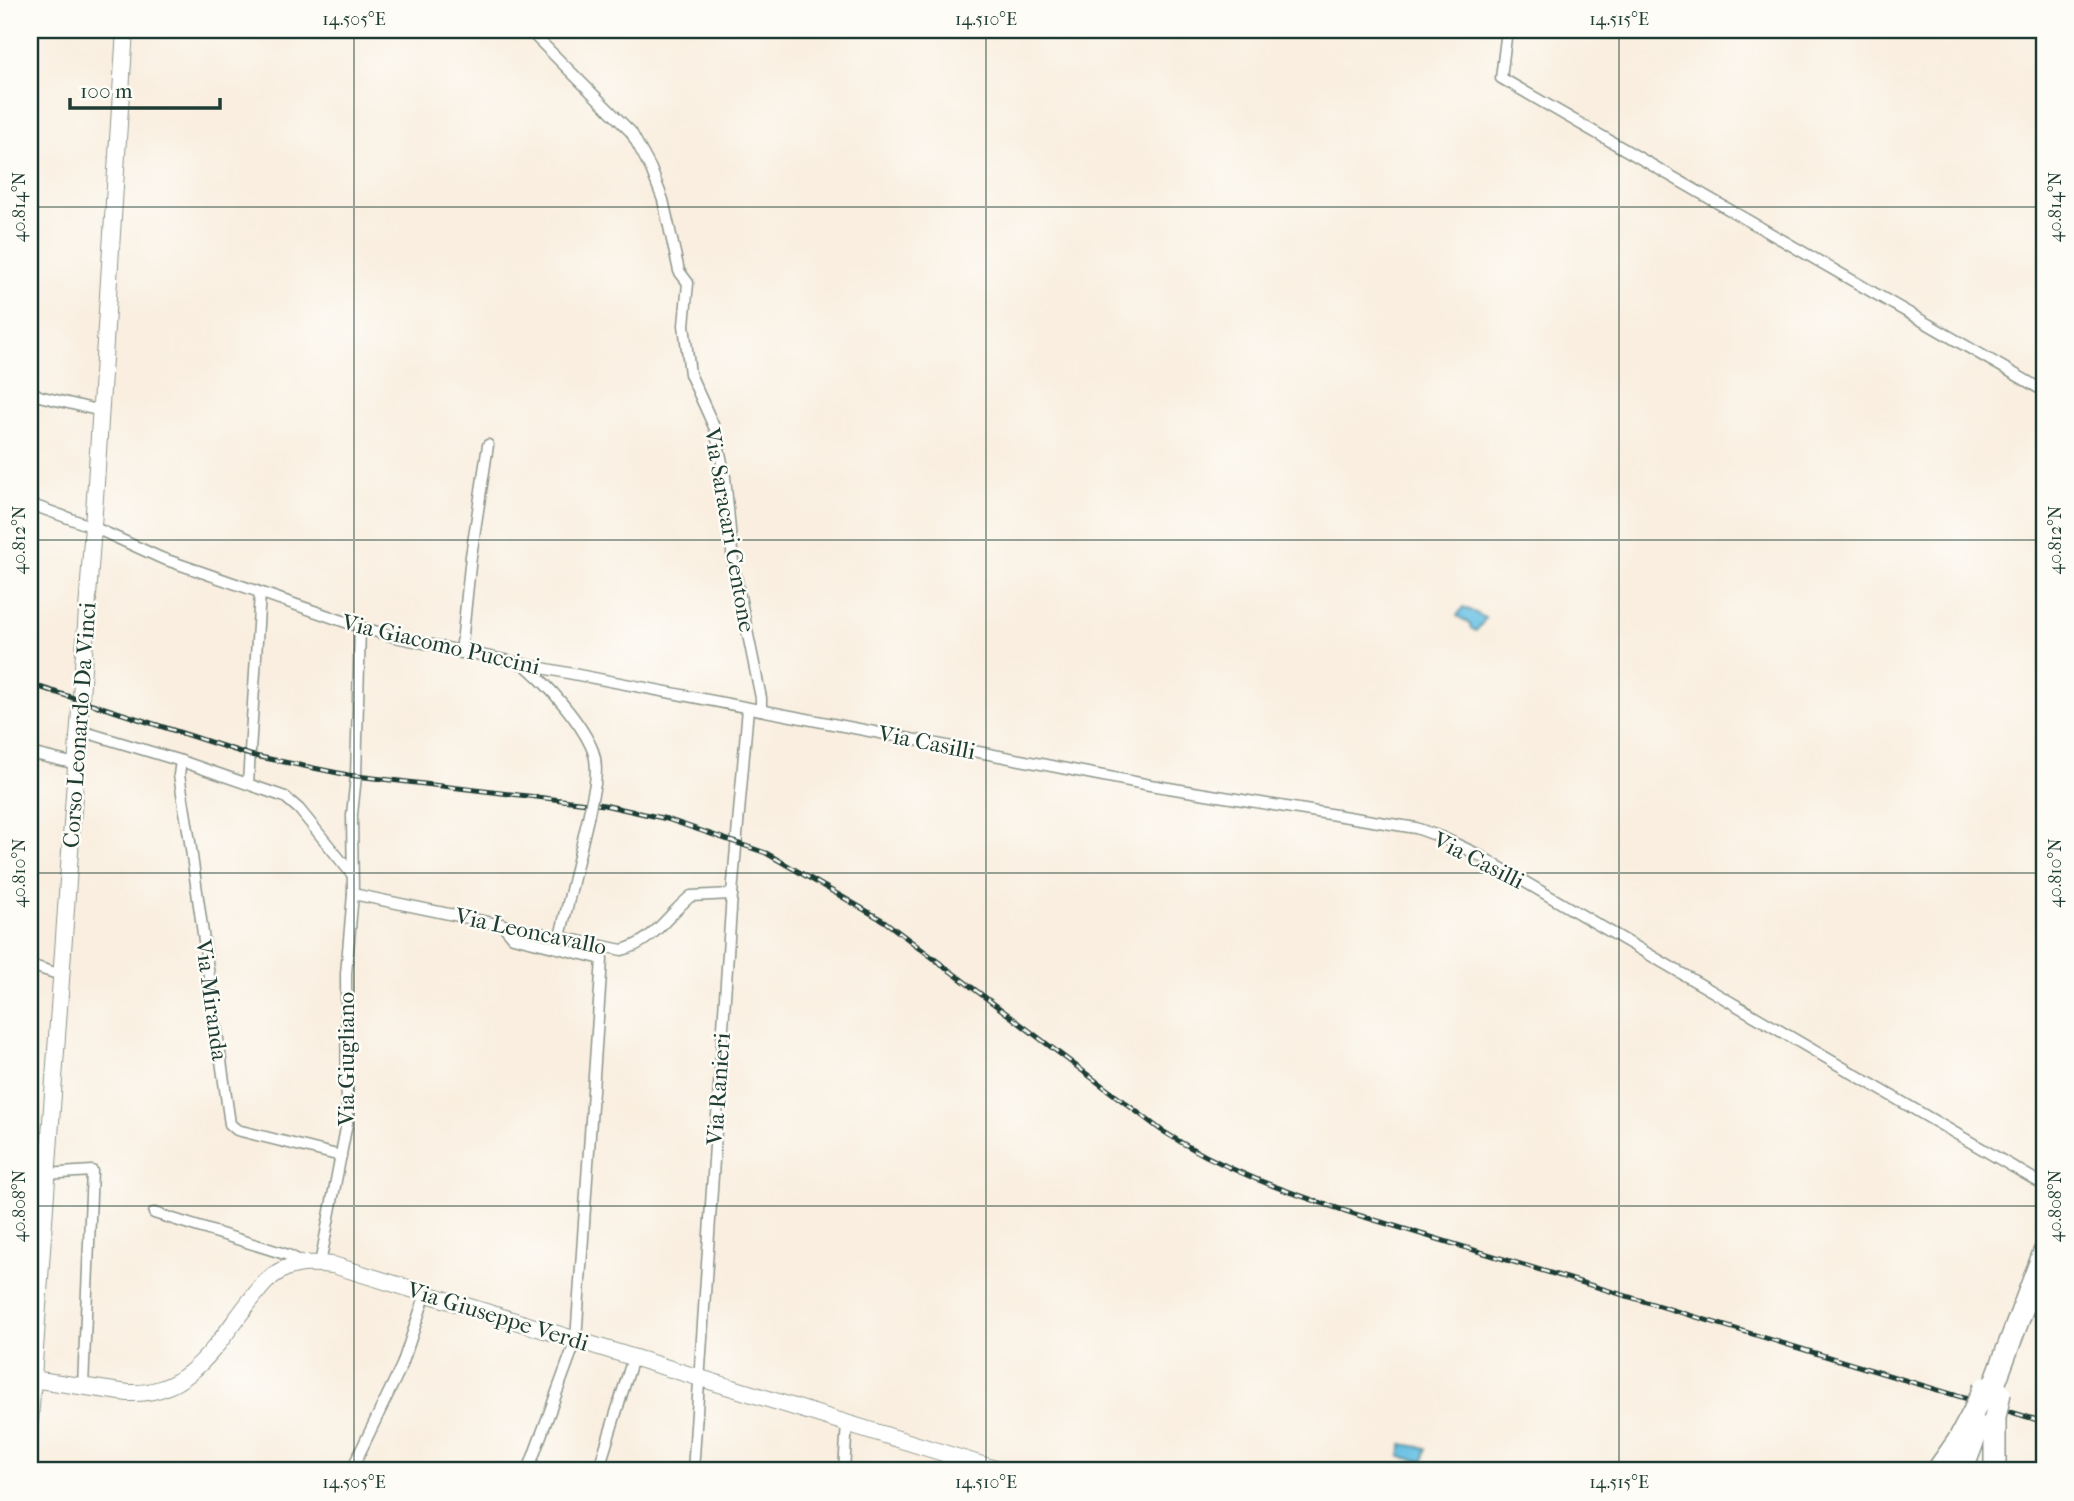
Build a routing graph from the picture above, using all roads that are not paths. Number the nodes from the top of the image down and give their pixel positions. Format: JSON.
{"nodes":[{"id":1,"x":125,"y":30,"type":"edge"},
{"id":2,"x":528,"y":30,"type":"edge"},
{"id":3,"x":1507,"y":30,"type":"edge"},
{"id":4,"x":30,"y":390,"type":"edge"},
{"id":5,"x":2044,"y":391,"type":"edge"},
{"id":6,"x":101,"y":411,"type":"junction"},
{"id":7,"x":488,"y":445,"type":"dead end"},
{"id":8,"x":30,"y":504,"type":"edge"},
{"id":9,"x":93,"y":527,"type":"junction"},
{"id":10,"x":260,"y":593,"type":"junction"},
{"id":11,"x":360,"y":628,"type":"junction"},
{"id":12,"x":461,"y":653,"type":"junction"},
{"id":13,"x":525,"y":665,"type":"junction"},
{"id":14,"x":748,"y":708,"type":"junction"},
{"id":15,"x":761,"y":710,"type":"junction"},
{"id":16,"x":78,"y":730,"type":"junction"},
{"id":17,"x":30,"y":753,"type":"edge"},
{"id":18,"x":181,"y":761,"type":"junction"},
{"id":19,"x":76,"y":764,"type":"junction"},
{"id":20,"x":248,"y":783,"type":"junction"},
{"id":21,"x":351,"y":873,"type":"junction"},
{"id":22,"x":353,"y":894,"type":"junction"},
{"id":23,"x":732,"y":894,"type":"junction"},
{"id":24,"x":502,"y":924,"type":"junction"},
{"id":25,"x":560,"y":937,"type":"junction"},
{"id":26,"x":30,"y":965,"type":"edge"},
{"id":27,"x":61,"y":975,"type":"junction"},
{"id":28,"x":341,"y":1156,"type":"junction"},
{"id":29,"x":47,"y":1174,"type":"junction"},
{"id":30,"x":30,"y":1175,"type":"edge"},
{"id":31,"x":2044,"y":1185,"type":"edge"},
{"id":32,"x":153,"y":1213,"type":"dead end"},
{"id":33,"x":2041,"y":1261,"type":"edge"},
{"id":34,"x":313,"y":1264,"type":"junction"},
{"id":35,"x":425,"y":1293,"type":"junction"},
{"id":36,"x":576,"y":1340,"type":"junction"},
{"id":37,"x":633,"y":1357,"type":"junction"},
{"id":38,"x":699,"y":1377,"type":"junction"},
{"id":39,"x":33,"y":1379,"type":"junction"},
{"id":40,"x":83,"y":1387,"type":"junction"},
{"id":41,"x":1992,"y":1391,"type":"junction"},
{"id":42,"x":1984,"y":1416,"type":"junction"},
{"id":43,"x":30,"y":1420,"type":"edge"},
{"id":44,"x":847,"y":1422,"type":"junction"},
{"id":45,"x":351,"y":1471,"type":"edge"},
{"id":46,"x":528,"y":1471,"type":"edge"},
{"id":47,"x":598,"y":1471,"type":"edge"},
{"id":48,"x":693,"y":1471,"type":"edge"},
{"id":49,"x":844,"y":1471,"type":"edge"},
{"id":50,"x":1002,"y":1471,"type":"edge"},
{"id":51,"x":1937,"y":1471,"type":"edge"},
{"id":52,"x":1962,"y":1471,"type":"edge"},
{"id":53,"x":1995,"y":1471,"type":"edge"}],
"edges":[{"from":1,"to":6,"type":"main road","name":"Corso Leonardo Da Vinci"},
{"from":2,"to":15,"type":"street","name":"Via Saracari Centone"},
{"from":3,"to":5,"type":"street"},
{"from":4,"to":6,"type":"street"},
{"from":6,"to":9,"type":"main road","name":"Corso Leonardo Da Vinci"},
{"from":7,"to":12,"type":"street"},
{"from":8,"to":9,"type":"street","name":"Via Giacomo Puccini"},
{"from":9,"to":10,"type":"street","name":"Via Giacomo Puccini"},
{"from":9,"to":16,"type":"main road","name":"Corso Leonardo Da Vinci"},
{"from":10,"to":11,"type":"street","name":"Via Giacomo Puccini"},
{"from":10,"to":20,"type":"street"},
{"from":11,"to":12,"type":"street","name":"Via Giacomo Puccini"},
{"from":11,"to":21,"type":"street","name":"Via Giugliano"},
{"from":12,"to":13,"type":"street","name":"Via Giacomo Puccini"},
{"from":13,"to":14,"type":"street","name":"Via Giacomo Puccini"},
{"from":13,"to":25,"type":"street","bridge":true},
{"from":14,"to":15,"type":"street","name":"Via Giacomo Puccini"},
{"from":14,"to":23,"type":"street","name":"Via Ranieri"},
{"from":15,"to":31,"type":"street","name":"Via Casilli"},
{"from":16,"to":18,"type":"street"},
{"from":16,"to":19,"type":"main road","name":"Corso Leonardo Da Vinci"},
{"from":17,"to":19,"type":"street"},
{"from":18,"to":20,"type":"street"},
{"from":18,"to":28,"type":"street","name":"Via Miranda"},
{"from":19,"to":27,"type":"main road","name":"Corso Leonardo Da Vinci"},
{"from":20,"to":21,"type":"street"},
{"from":21,"to":22,"type":"street","name":"Via Giugliano"},
{"from":22,"to":24,"type":"street","name":"Via Leoncavallo"},
{"from":22,"to":28,"type":"street","name":"Via Giugliano"},
{"from":23,"to":25,"type":"street","name":"Via Leoncavallo"},
{"from":23,"to":38,"type":"street","name":"Via Ranieri"},
{"from":24,"to":25,"type":"street","name":"Via Leoncavallo"},
{"from":24,"to":36,"type":"street"},
{"from":26,"to":27,"type":"street"},
{"from":27,"to":29,"type":"main road","name":"Corso Leonardo Da Vinci"},
{"from":28,"to":34,"type":"street","name":"Via Giugliano"},
{"from":29,"to":30,"type":"street"},
{"from":29,"to":39,"type":"main road","name":"Corso Leonardo Da Vinci"},
{"from":29,"to":40,"type":"street"},
{"from":32,"to":34,"type":"street"},
{"from":33,"to":41,"type":"highway"},
{"from":33,"to":41,"type":"highway"},
{"from":34,"to":35,"type":"main road","name":"Via Giuseppe Verdi"},
{"from":34,"to":40,"type":"main road"},
{"from":35,"to":36,"type":"main road","name":"Via Giuseppe Verdi"},
{"from":35,"to":45,"type":"street"},
{"from":36,"to":37,"type":"main road","name":"Via Giuseppe Verdi"},
{"from":36,"to":46,"type":"street"},
{"from":37,"to":38,"type":"main road","name":"Via Giuseppe Verdi"},
{"from":37,"to":47,"type":"street"},
{"from":38,"to":44,"type":"main road","name":"Via Giuseppe Verdi"},
{"from":38,"to":48,"type":"street","name":"Via Ranieri"},
{"from":39,"to":40,"type":"main road"},
{"from":39,"to":43,"type":"main road","name":"Corso Leonardo Da Vinci"},
{"from":41,"to":42,"type":"highway","bridge":true},
{"from":42,"to":51,"type":"highway"},
{"from":42,"to":52,"type":"highway"},
{"from":42,"to":53,"type":"highway"},
{"from":44,"to":49,"type":"street"},
{"from":44,"to":50,"type":"main road","name":"Via Giuseppe Verdi"}]}
